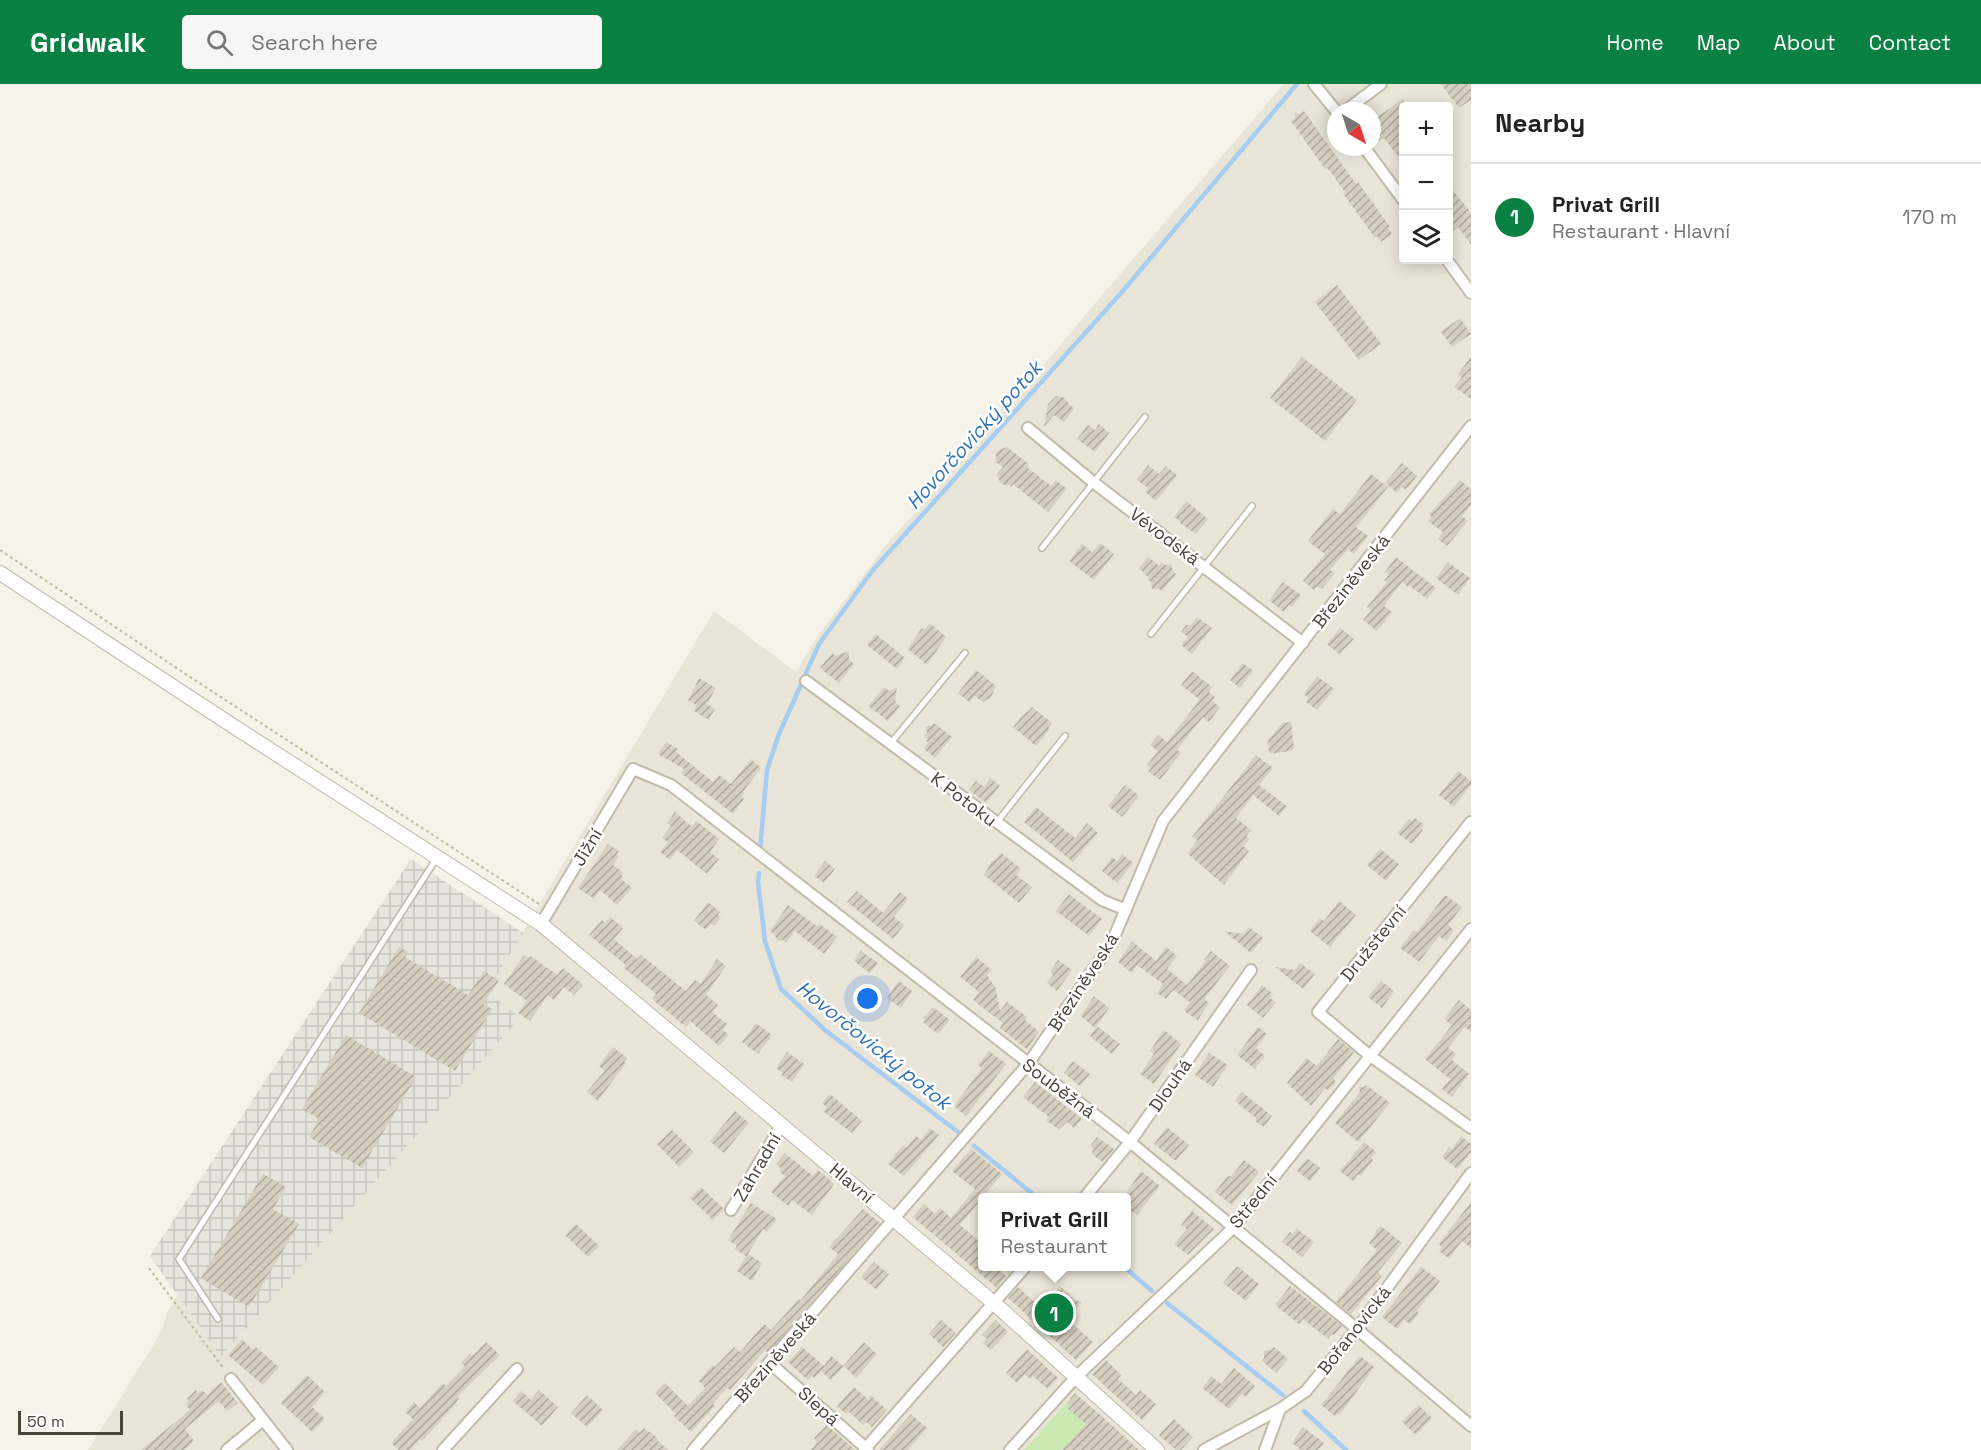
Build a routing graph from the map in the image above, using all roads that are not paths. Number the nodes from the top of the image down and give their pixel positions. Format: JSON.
{"nodes":[{"id":1,"x":1314,"y":84,"type":"edge"},
{"id":2,"x":1381,"y":84,"type":"edge"},
{"id":3,"x":1329,"y":102,"type":"edge"},
{"id":4,"x":1357,"y":102,"type":"edge"},
{"id":5,"x":1371,"y":156,"type":"edge"},
{"id":6,"x":1399,"y":194,"type":"edge"},
{"id":7,"x":1450,"y":264,"type":"edge"},
{"id":8,"x":1471,"y":292,"type":"edge"},
{"id":9,"x":1145,"y":417,"type":"dead end"},
{"id":10,"x":1471,"y":426,"type":"edge"},
{"id":11,"x":1028,"y":428,"type":"dead end"},
{"id":12,"x":1094,"y":482,"type":"junction"},
{"id":13,"x":1252,"y":506,"type":"dead end"},
{"id":14,"x":1042,"y":548,"type":"dead end"},
{"id":15,"x":1203,"y":565,"type":"junction"},
{"id":16,"x":0,"y":573,"type":"edge"},
{"id":17,"x":1151,"y":634,"type":"dead end"},
{"id":18,"x":1303,"y":643,"type":"junction"},
{"id":19,"x":965,"y":652,"type":"dead end"},
{"id":20,"x":806,"y":681,"type":"dead end"},
{"id":21,"x":1065,"y":736,"type":"dead end"},
{"id":22,"x":890,"y":744,"type":"junction"},
{"id":23,"x":633,"y":769,"type":"joint"},
{"id":24,"x":1471,"y":822,"type":"edge"},
{"id":25,"x":996,"y":823,"type":"junction"},
{"id":26,"x":436,"y":857,"type":"junction"},
{"id":27,"x":1126,"y":909,"type":"junction"},
{"id":28,"x":541,"y":924,"type":"junction"},
{"id":29,"x":1471,"y":929,"type":"edge"},
{"id":30,"x":1251,"y":970,"type":"dead end"},
{"id":31,"x":1369,"y":1056,"type":"junction"},
{"id":32,"x":1028,"y":1064,"type":"junction"},
{"id":33,"x":782,"y":1124,"type":"junction"},
{"id":34,"x":1471,"y":1128,"type":"edge"},
{"id":35,"x":1130,"y":1142,"type":"junction"},
{"id":36,"x":1471,"y":1173,"type":"edge"},
{"id":37,"x":1087,"y":1193,"type":"edge"},
{"id":38,"x":731,"y":1210,"type":"dead end"},
{"id":39,"x":895,"y":1219,"type":"junction"},
{"id":40,"x":1234,"y":1227,"type":"junction"},
{"id":41,"x":1022,"y":1271,"type":"edge"},
{"id":42,"x":995,"y":1304,"type":"junction"},
{"id":43,"x":218,"y":1319,"type":"dead end"},
{"id":44,"x":1357,"y":1329,"type":"junction"},
{"id":45,"x":770,"y":1363,"type":"junction"},
{"id":46,"x":517,"y":1370,"type":"dead end"},
{"id":47,"x":1076,"y":1377,"type":"junction"},
{"id":48,"x":231,"y":1379,"type":"road end"},
{"id":49,"x":1280,"y":1409,"type":"junction"},
{"id":50,"x":263,"y":1420,"type":"junction"},
{"id":51,"x":1471,"y":1426,"type":"edge"},
{"id":52,"x":866,"y":1449,"type":"edge"},
{"id":53,"x":226,"y":1450,"type":"edge"},
{"id":54,"x":287,"y":1450,"type":"edge"},
{"id":55,"x":443,"y":1450,"type":"edge"},
{"id":56,"x":693,"y":1450,"type":"edge"},
{"id":57,"x":1010,"y":1450,"type":"edge"},
{"id":58,"x":1157,"y":1450,"type":"edge"},
{"id":59,"x":1204,"y":1450,"type":"edge"},
{"id":60,"x":1265,"y":1450,"type":"edge"}],
"edges":[{"from":1,"to":3,"type":"street"},
{"from":2,"to":4,"type":"street"},
{"from":5,"to":6,"type":"street"},
{"from":7,"to":8,"type":"street"},
{"from":9,"to":12,"type":"lane"},
{"from":10,"to":18,"type":"street","name":"Březiněveská"},
{"from":11,"to":12,"type":"street","name":"Vévodská"},
{"from":12,"to":14,"type":"lane"},
{"from":12,"to":15,"type":"street","name":"Vévodská"},
{"from":13,"to":15,"type":"lane"},
{"from":15,"to":17,"type":"lane"},
{"from":15,"to":18,"type":"street","name":"Vévodská"},
{"from":16,"to":26,"type":"street","name":"Hlavní"},
{"from":18,"to":27,"type":"street","name":"Březiněveská"},
{"from":19,"to":22,"type":"lane"},
{"from":20,"to":22,"type":"street","name":"K Potoku"},
{"from":21,"to":25,"type":"lane"},
{"from":22,"to":25,"type":"street","name":"K Potoku"},
{"from":23,"to":28,"type":"street","name":"Jižní"},
{"from":23,"to":32,"type":"street","name":"Souběžná"},
{"from":24,"to":31,"type":"street","name":"Družstevní"},
{"from":25,"to":27,"type":"street","name":"K Potoku"},
{"from":26,"to":28,"type":"street","name":"Hlavní"},
{"from":26,"to":43,"type":"lane"},
{"from":27,"to":32,"type":"street","name":"Březiněveská"},
{"from":28,"to":33,"type":"street","name":"Hlavní"},
{"from":29,"to":31,"type":"street","name":"Střední"},
{"from":30,"to":35,"type":"street","name":"Dlouhá"},
{"from":31,"to":34,"type":"street"},
{"from":31,"to":40,"type":"street","name":"Střední"},
{"from":32,"to":35,"type":"street","name":"Souběžná"},
{"from":32,"to":39,"type":"street","name":"Březiněveská"},
{"from":33,"to":38,"type":"street","name":"Zahradní"},
{"from":33,"to":39,"type":"street","name":"Hlavní"},
{"from":35,"to":37,"type":"street","name":"Dlouhá"},
{"from":35,"to":40,"type":"street","name":"Souběžná"},
{"from":36,"to":44,"type":"street","name":"Bořanovická"},
{"from":39,"to":42,"type":"street","name":"Hlavní"},
{"from":39,"to":45,"type":"street","name":"Březiněveská"},
{"from":40,"to":44,"type":"street","name":"Souběžná"},
{"from":40,"to":47,"type":"street","name":"Střední"},
{"from":41,"to":42,"type":"street"},
{"from":42,"to":47,"type":"street","name":"Hlavní"},
{"from":42,"to":52,"type":"street"},
{"from":44,"to":49,"type":"street","name":"Bořanovická"},
{"from":44,"to":51,"type":"street","name":"Souběžná"},
{"from":45,"to":52,"type":"street","name":"Slepá"},
{"from":45,"to":56,"type":"street","name":"Březiněveská"},
{"from":46,"to":55,"type":"street"},
{"from":47,"to":57,"type":"street","name":"Střední"},
{"from":47,"to":58,"type":"street","name":"Hlavní"},
{"from":48,"to":50,"type":"street"},
{"from":49,"to":59,"type":"street","name":"Bořanovická"},
{"from":49,"to":60,"type":"street"},
{"from":50,"to":53,"type":"street"},
{"from":50,"to":54,"type":"street"}]}
